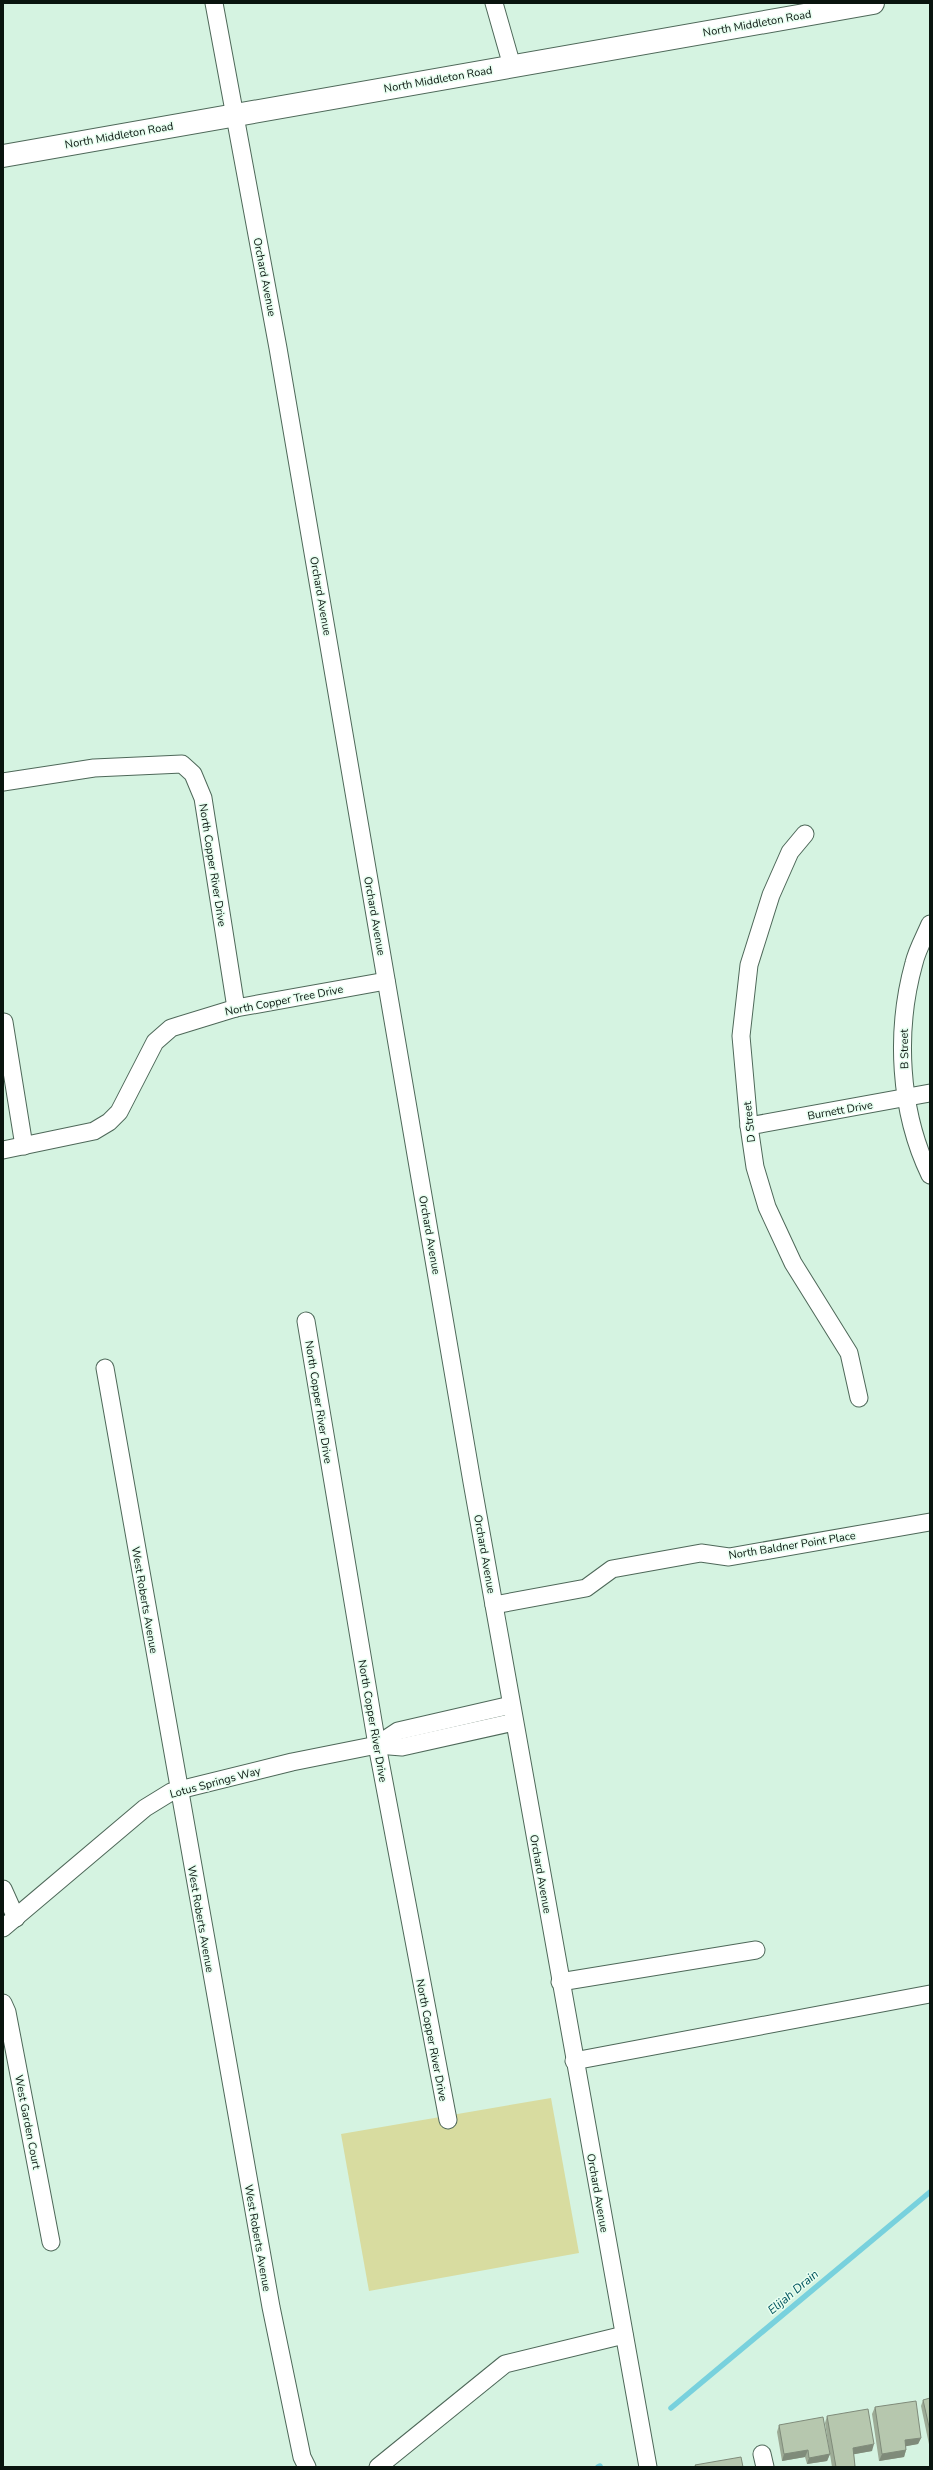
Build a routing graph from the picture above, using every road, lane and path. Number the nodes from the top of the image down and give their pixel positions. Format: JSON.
{"nodes":[{"id":1,"x":214,"y":3,"type":"edge"},
{"id":2,"x":494,"y":3,"type":"edge"},
{"id":3,"x":872,"y":3,"type":"edge"},
{"id":4,"x":512,"y":66,"type":"junction"},
{"id":5,"x":235,"y":114,"type":"junction"},
{"id":6,"x":3,"y":156,"type":"edge"},
{"id":7,"x":3,"y":782,"type":"edge"},
{"id":8,"x":805,"y":834,"type":"dead end"},
{"id":9,"x":930,"y":924,"type":"edge"},
{"id":10,"x":386,"y":981,"type":"junction"},
{"id":11,"x":236,"y":1008,"type":"junction"},
{"id":12,"x":4,"y":1022,"type":"edge"},
{"id":13,"x":930,"y":1093,"type":"edge"},
{"id":14,"x":906,"y":1098,"type":"junction"},
{"id":15,"x":749,"y":1126,"type":"junction"},
{"id":16,"x":24,"y":1146,"type":"junction"},
{"id":17,"x":3,"y":1150,"type":"edge"},
{"id":18,"x":930,"y":1175,"type":"edge"},
{"id":19,"x":306,"y":1321,"type":"dead end"},
{"id":20,"x":105,"y":1368,"type":"dead end"},
{"id":21,"x":859,"y":1398,"type":"dead end"},
{"id":22,"x":930,"y":1522,"type":"edge"},
{"id":23,"x":494,"y":1605,"type":"junction"},
{"id":24,"x":511,"y":1705,"type":"junction"},
{"id":25,"x":514,"y":1722,"type":"junction"},
{"id":26,"x":377,"y":1745,"type":"junction"},
{"id":27,"x":178,"y":1790,"type":"junction"},
{"id":28,"x":3,"y":1889,"type":"edge"},
{"id":29,"x":10,"y":1923,"type":"edge"},
{"id":30,"x":756,"y":1950,"type":"dead end"},
{"id":31,"x":560,"y":1982,"type":"junction"},
{"id":32,"x":930,"y":1994,"type":"edge"},
{"id":33,"x":3,"y":2002,"type":"edge"},
{"id":34,"x":574,"y":2061,"type":"junction"},
{"id":35,"x":448,"y":2120,"type":"dead end"},
{"id":36,"x":51,"y":2242,"type":"dead end"},
{"id":37,"x":624,"y":2335,"type":"junction"},
{"id":38,"x":307,"y":2467,"type":"edge"},
{"id":39,"x":378,"y":2467,"type":"edge"},
{"id":40,"x":648,"y":2467,"type":"edge"}],
"edges":[{"from":1,"to":5,"type":"street","name":"Orchard Avenue"},
{"from":2,"to":4,"type":"street"},
{"from":3,"to":4,"type":"main road","name":"North Middleton Road"},
{"from":4,"to":5,"type":"main road","name":"North Middleton Road"},
{"from":5,"to":6,"type":"main road","name":"North Middleton Road"},
{"from":5,"to":10,"type":"street","name":"Orchard Avenue"},
{"from":7,"to":11,"type":"street","name":"North Copper River Drive"},
{"from":8,"to":15,"type":"street","name":"D Street"},
{"from":9,"to":14,"type":"street","name":"B Street"},
{"from":10,"to":11,"type":"street","name":"North Copper Tree Drive"},
{"from":10,"to":23,"type":"street","name":"Orchard Avenue"},
{"from":11,"to":16,"type":"street","name":"North Copper Tree Drive"},
{"from":12,"to":16,"type":"street"},
{"from":13,"to":14,"type":"street","name":"Burnett Drive"},
{"from":14,"to":15,"type":"street","name":"Burnett Drive"},
{"from":14,"to":18,"type":"street","name":"B Street"},
{"from":15,"to":21,"type":"street","name":"D Street"},
{"from":16,"to":17,"type":"street","name":"North Copper Tree Drive"},
{"from":19,"to":26,"type":"street","name":"North Copper River Drive"},
{"from":20,"to":27,"type":"street","name":"West Roberts Avenue"},
{"from":22,"to":23,"type":"street","name":"North Baldner Point Place"},
{"from":23,"to":24,"type":"street","name":"Orchard Avenue"},
{"from":24,"to":25,"type":"street","name":"Orchard Avenue"},
{"from":24,"to":26,"type":"street","name":"Lotus Springs Way"},
{"from":25,"to":26,"type":"street","name":"Lotus Springs Way"},
{"from":25,"to":31,"type":"street","name":"Orchard Avenue"},
{"from":26,"to":27,"type":"street","name":"Lotus Springs Way"},
{"from":26,"to":35,"type":"street","name":"North Copper River Drive"},
{"from":27,"to":29,"type":"street","name":"Lotus Springs Way"},
{"from":27,"to":38,"type":"street","name":"West Roberts Avenue"},
{"from":28,"to":29,"type":"street"},
{"from":30,"to":31,"type":"street"},
{"from":31,"to":34,"type":"street","name":"Orchard Avenue"},
{"from":32,"to":34,"type":"street"},
{"from":33,"to":36,"type":"street","name":"West Garden Court"},
{"from":34,"to":37,"type":"street","name":"Orchard Avenue"},
{"from":37,"to":39,"type":"street"},
{"from":37,"to":40,"type":"street","name":"Orchard Avenue"}]}
